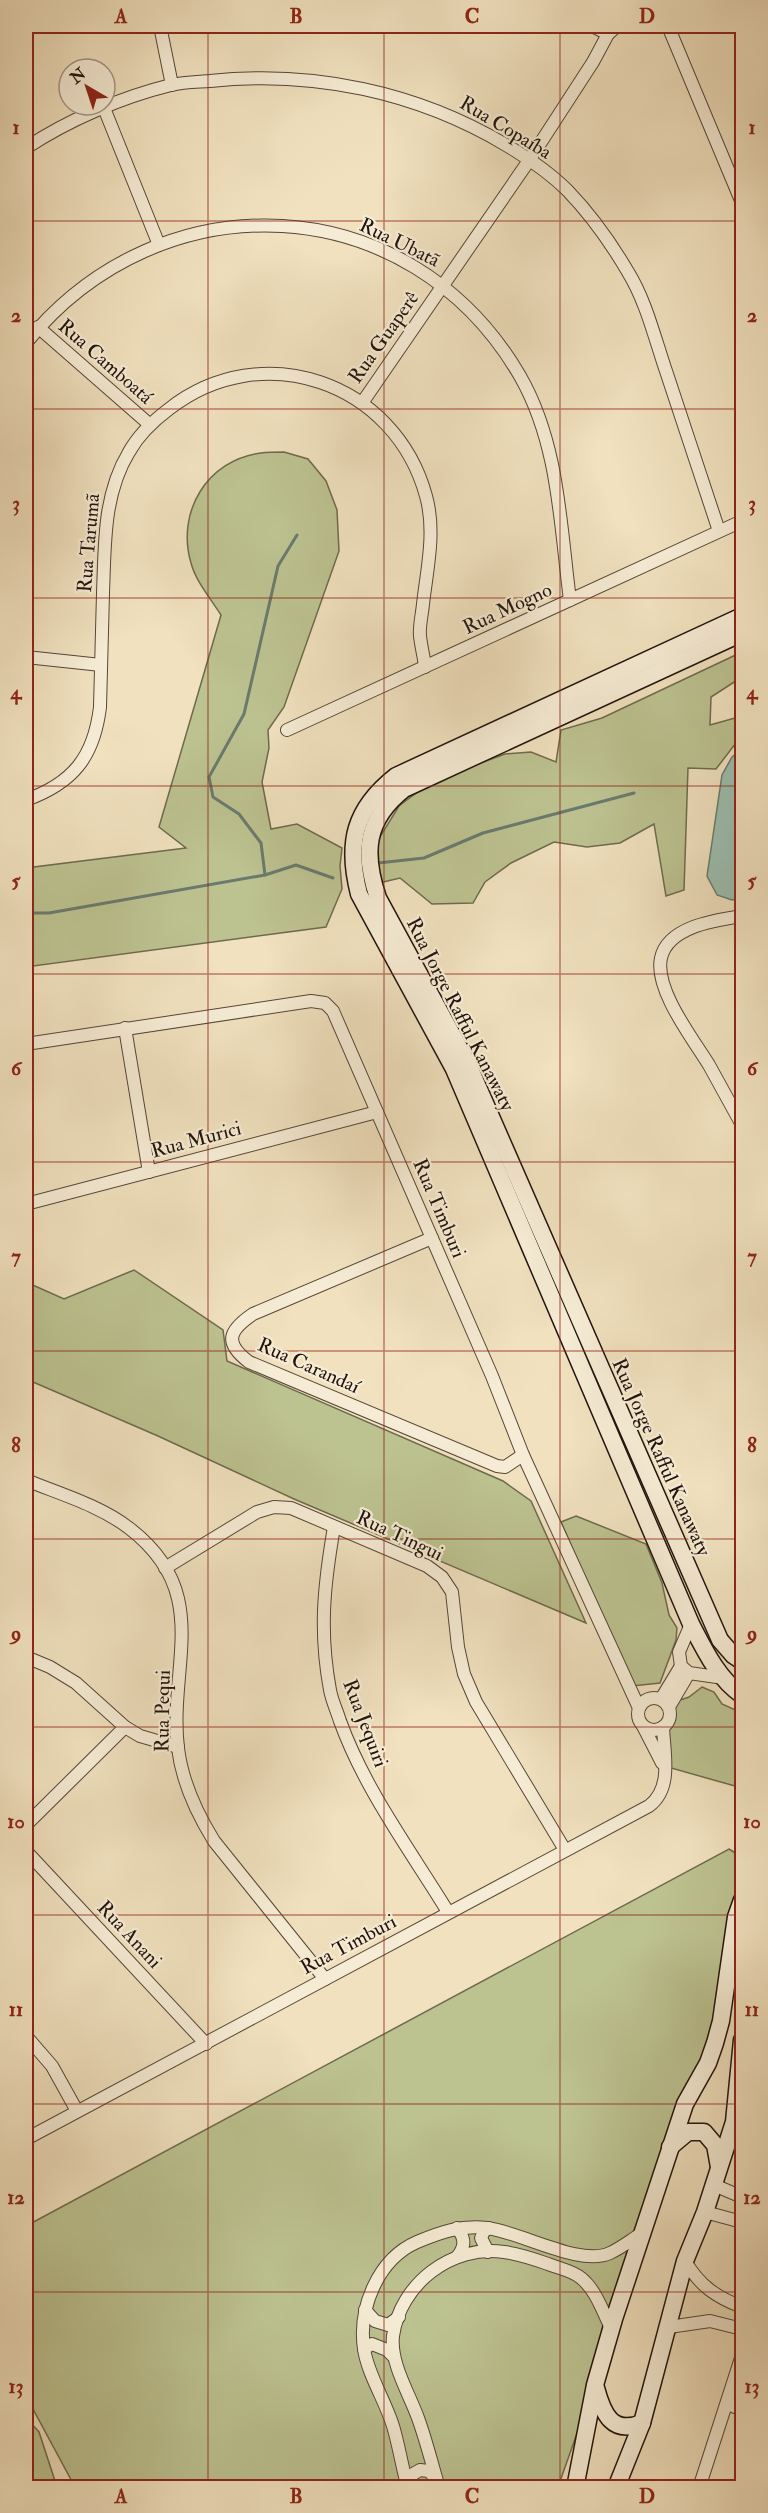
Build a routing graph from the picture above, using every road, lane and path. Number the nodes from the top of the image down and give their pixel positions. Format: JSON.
{"nodes":[{"id":1,"x":160,"y":26,"type":"edge"},
{"id":2,"x":592,"y":26,"type":"edge"},
{"id":3,"x":668,"y":26,"type":"edge"},
{"id":4,"x":613,"y":30,"type":"edge"},
{"id":5,"x":172,"y":85,"type":"junction"},
{"id":6,"x":117,"y":104,"type":"edge"},
{"id":7,"x":83,"y":117,"type":"edge"},
{"id":8,"x":108,"y":117,"type":"edge"},
{"id":9,"x":26,"y":148,"type":"edge"},
{"id":10,"x":530,"y":159,"type":"junction"},
{"id":11,"x":742,"y":203,"type":"edge"},
{"id":12,"x":159,"y":245,"type":"junction"},
{"id":13,"x":443,"y":286,"type":"junction"},
{"id":14,"x":38,"y":327,"type":"junction"},
{"id":15,"x":26,"y":343,"type":"edge"},
{"id":16,"x":362,"y":403,"type":"junction"},
{"id":17,"x":149,"y":424,"type":"junction"},
{"id":18,"x":742,"y":521,"type":"edge"},
{"id":19,"x":719,"y":531,"type":"junction"},
{"id":20,"x":570,"y":600,"type":"junction"},
{"id":21,"x":742,"y":616,"type":"edge"},
{"id":22,"x":742,"y":633,"type":"edge"},
{"id":23,"x":26,"y":657,"type":"edge"},
{"id":24,"x":101,"y":665,"type":"junction"},
{"id":25,"x":425,"y":667,"type":"junction"},
{"id":26,"x":287,"y":730,"type":"dead end"},
{"id":27,"x":26,"y":800,"type":"edge"},
{"id":28,"x":742,"y":916,"type":"edge"},
{"id":29,"x":125,"y":1028,"type":"junction"},
{"id":30,"x":26,"y":1044,"type":"edge"},
{"id":31,"x":377,"y":1112,"type":"junction"},
{"id":32,"x":742,"y":1125,"type":"edge"},
{"id":33,"x":149,"y":1172,"type":"junction"},
{"id":34,"x":26,"y":1204,"type":"edge"},
{"id":35,"x":432,"y":1238,"type":"junction"},
{"id":36,"x":523,"y":1455,"type":"junction"},
{"id":37,"x":26,"y":1480,"type":"edge"},
{"id":38,"x":334,"y":1527,"type":"junction"},
{"id":39,"x":165,"y":1568,"type":"junction"},
{"id":40,"x":688,"y":1570,"type":"junction"},
{"id":41,"x":670,"y":1577,"type":"junction"},
{"id":42,"x":691,"y":1624,"type":"junction"},
{"id":43,"x":26,"y":1658,"type":"edge"},
{"id":44,"x":742,"y":1661,"type":"edge"},
{"id":45,"x":685,"y":1670,"type":"junction"},
{"id":46,"x":724,"y":1678,"type":"junction"},
{"id":47,"x":742,"y":1695,"type":"edge"},
{"id":48,"x":665,"y":1703,"type":"junction"},
{"id":49,"x":639,"y":1708,"type":"junction"},
{"id":50,"x":643,"y":1726,"type":"junction"},
{"id":51,"x":125,"y":1727,"type":"junction"},
{"id":52,"x":663,"y":1727,"type":"junction"},
{"id":53,"x":178,"y":1747,"type":"junction"},
{"id":54,"x":664,"y":1766,"type":"junction"},
{"id":55,"x":26,"y":1825,"type":"edge"},
{"id":56,"x":565,"y":1850,"type":"junction"},
{"id":57,"x":26,"y":1851,"type":"edge"},
{"id":58,"x":742,"y":1900,"type":"edge"},
{"id":59,"x":448,"y":1912,"type":"junction"},
{"id":60,"x":325,"y":1979,"type":"junction"},
{"id":61,"x":26,"y":2036,"type":"edge"},
{"id":62,"x":742,"y":2040,"type":"edge"},
{"id":63,"x":206,"y":2044,"type":"junction"},
{"id":64,"x":77,"y":2111,"type":"junction"},
{"id":65,"x":26,"y":2139,"type":"edge"},
{"id":66,"x":670,"y":2148,"type":"junction"},
{"id":67,"x":720,"y":2168,"type":"junction"},
{"id":68,"x":714,"y":2185,"type":"junction"},
{"id":69,"x":742,"y":2197,"type":"edge"},
{"id":70,"x":705,"y":2212,"type":"junction"},
{"id":71,"x":742,"y":2222,"type":"edge"},
{"id":72,"x":457,"y":2228,"type":"junction"},
{"id":73,"x":489,"y":2228,"type":"junction"},
{"id":74,"x":641,"y":2234,"type":"junction"},
{"id":75,"x":488,"y":2252,"type":"junction"},
{"id":76,"x":457,"y":2257,"type":"junction"},
{"id":77,"x":685,"y":2261,"type":"junction"},
{"id":78,"x":742,"y":2307,"type":"edge"},
{"id":79,"x":366,"y":2310,"type":"junction"},
{"id":80,"x":399,"y":2317,"type":"junction"},
{"id":81,"x":669,"y":2327,"type":"junction"},
{"id":82,"x":611,"y":2328,"type":"junction"},
{"id":83,"x":742,"y":2330,"type":"edge"},
{"id":84,"x":364,"y":2349,"type":"junction"},
{"id":85,"x":393,"y":2356,"type":"junction"},
{"id":86,"x":741,"y":2358,"type":"dead end"},
{"id":87,"x":596,"y":2385,"type":"junction"},
{"id":88,"x":728,"y":2404,"type":"junction"},
{"id":89,"x":742,"y":2410,"type":"edge"},
{"id":90,"x":642,"y":2423,"type":"junction"},
{"id":91,"x":437,"y":2483,"type":"edge"},
{"id":92,"x":408,"y":2486,"type":"edge"},
{"id":93,"x":575,"y":2487,"type":"edge"},
{"id":94,"x":616,"y":2487,"type":"edge"},
{"id":95,"x":699,"y":2487,"type":"edge"}],
"edges":[{"from":1,"to":5,"type":"street"},
{"from":2,"to":4,"type":"street"},
{"from":3,"to":11,"type":"street"},
{"from":4,"to":10,"type":"street","name":"Rua Guaperê"},
{"from":5,"to":6,"type":"street","name":"Rua Copaíba"},
{"from":5,"to":10,"type":"street","name":"Rua Copaíba"},
{"from":7,"to":9,"type":"street","name":"Rua Copaíba"},
{"from":8,"to":12,"type":"street"},
{"from":10,"to":13,"type":"street","name":"Rua Guaperê"},
{"from":10,"to":19,"type":"street","name":"Rua Copaíba"},
{"from":12,"to":13,"type":"street","name":"Rua Ubatã"},
{"from":12,"to":14,"type":"street","name":"Rua Ubatã"},
{"from":13,"to":16,"type":"street","name":"Rua Guaperê"},
{"from":13,"to":20,"type":"street","name":"Rua Ubatã"},
{"from":14,"to":15,"type":"street","name":"Rua Ubatã"},
{"from":14,"to":17,"type":"street","name":"Rua Camboatá"},
{"from":16,"to":17,"type":"street","name":"Rua Tarumã"},
{"from":16,"to":25,"type":"street","name":"Rua Tarumã"},
{"from":17,"to":24,"type":"street","name":"Rua Tarumã"},
{"from":18,"to":19,"type":"street","name":"Rua Mogno"},
{"from":19,"to":20,"type":"street","name":"Rua Mogno"},
{"from":20,"to":25,"type":"street","name":"Rua Mogno"},
{"from":21,"to":41,"type":"main road","name":"Rua Jorge Rafful Kanawaty"},
{"from":22,"to":40,"type":"main road","name":"Rua Jorge Rafful Kanawaty"},
{"from":23,"to":24,"type":"street"},
{"from":24,"to":27,"type":"street","name":"Rua Tarumã"},
{"from":25,"to":26,"type":"street","name":"Rua Mogno"},
{"from":28,"to":32,"type":"street"},
{"from":29,"to":30,"type":"street","name":"Rua Timburi"},
{"from":29,"to":31,"type":"street","name":"Rua Timburi"},
{"from":29,"to":33,"type":"street"},
{"from":31,"to":33,"type":"street","name":"Rua Murici"},
{"from":31,"to":35,"type":"street","name":"Rua Timburi"},
{"from":33,"to":34,"type":"street","name":"Rua Murici"},
{"from":35,"to":36,"type":"street","name":"Rua Timburi"},
{"from":35,"to":36,"type":"street","name":"Rua Carandaí"},
{"from":36,"to":49,"type":"street","name":"Rua Timburi"},
{"from":37,"to":39,"type":"street","name":"Rua Pequi"},
{"from":38,"to":39,"type":"street","name":"Rua Tingui"},
{"from":38,"to":56,"type":"street","name":"Rua Tingui"},
{"from":38,"to":59,"type":"street","name":"Rua Jequiri"},
{"from":39,"to":53,"type":"street","name":"Rua Pequi"},
{"from":40,"to":41,"type":"main road"},
{"from":40,"to":44,"type":"main road","name":"Rua Jorge Rafful Kanawaty"},
{"from":41,"to":42,"type":"main road","name":"Rua Jorge Rafful Kanawaty"},
{"from":42,"to":45,"type":"street"},
{"from":42,"to":46,"type":"main road","name":"Rua Jorge Rafful Kanawaty"},
{"from":43,"to":51,"type":"street"},
{"from":45,"to":46,"type":"street"},
{"from":45,"to":48,"type":"street"},
{"from":46,"to":47,"type":"main road","name":"Rua Jorge Rafful Kanawaty"},
{"from":48,"to":49,"type":"street"},
{"from":48,"to":52,"type":"street"},
{"from":49,"to":50,"type":"street"},
{"from":50,"to":52,"type":"street"},
{"from":50,"to":54,"type":"street"},
{"from":51,"to":53,"type":"street"},
{"from":51,"to":55,"type":"street"},
{"from":52,"to":54,"type":"street","name":"Rua Timburi"},
{"from":53,"to":60,"type":"street","name":"Rua Pequi"},
{"from":54,"to":56,"type":"street","name":"Rua Timburi"},
{"from":56,"to":59,"type":"street","name":"Rua Timburi"},
{"from":57,"to":63,"type":"street","name":"Rua Anani"},
{"from":58,"to":66,"type":"main road"},
{"from":59,"to":60,"type":"street","name":"Rua Timburi"},
{"from":60,"to":63,"type":"street","name":"Rua Timburi"},
{"from":61,"to":64,"type":"street"},
{"from":62,"to":67,"type":"main road"},
{"from":63,"to":64,"type":"street","name":"Rua Timburi"},
{"from":64,"to":65,"type":"street","name":"Rua Timburi"},
{"from":66,"to":67,"type":"main road"},
{"from":66,"to":74,"type":"main road"},
{"from":67,"to":68,"type":"main road"},
{"from":68,"to":69,"type":"street"},
{"from":68,"to":70,"type":"main road"},
{"from":70,"to":71,"type":"street"},
{"from":70,"to":77,"type":"main road"},
{"from":72,"to":73,"type":"street"},
{"from":72,"to":76,"type":"street"},
{"from":72,"to":79,"type":"street"},
{"from":73,"to":74,"type":"street"},
{"from":73,"to":75,"type":"street"},
{"from":74,"to":82,"type":"main road"},
{"from":75,"to":76,"type":"street"},
{"from":75,"to":82,"type":"street"},
{"from":76,"to":80,"type":"street"},
{"from":77,"to":78,"type":"street"},
{"from":77,"to":81,"type":"main road"},
{"from":79,"to":80,"type":"street"},
{"from":79,"to":84,"type":"street"},
{"from":80,"to":85,"type":"street"},
{"from":81,"to":83,"type":"street"},
{"from":81,"to":90,"type":"main road"},
{"from":82,"to":87,"type":"main road"},
{"from":84,"to":85,"type":"street"},
{"from":84,"to":92,"type":"street"},
{"from":85,"to":91,"type":"street"},
{"from":86,"to":88,"type":"street"},
{"from":87,"to":90,"type":"main road"},
{"from":87,"to":93,"type":"main road"},
{"from":88,"to":89,"type":"street"},
{"from":88,"to":95,"type":"street"},
{"from":90,"to":94,"type":"main road"},
{"from":91,"to":92,"type":"street"}]}
